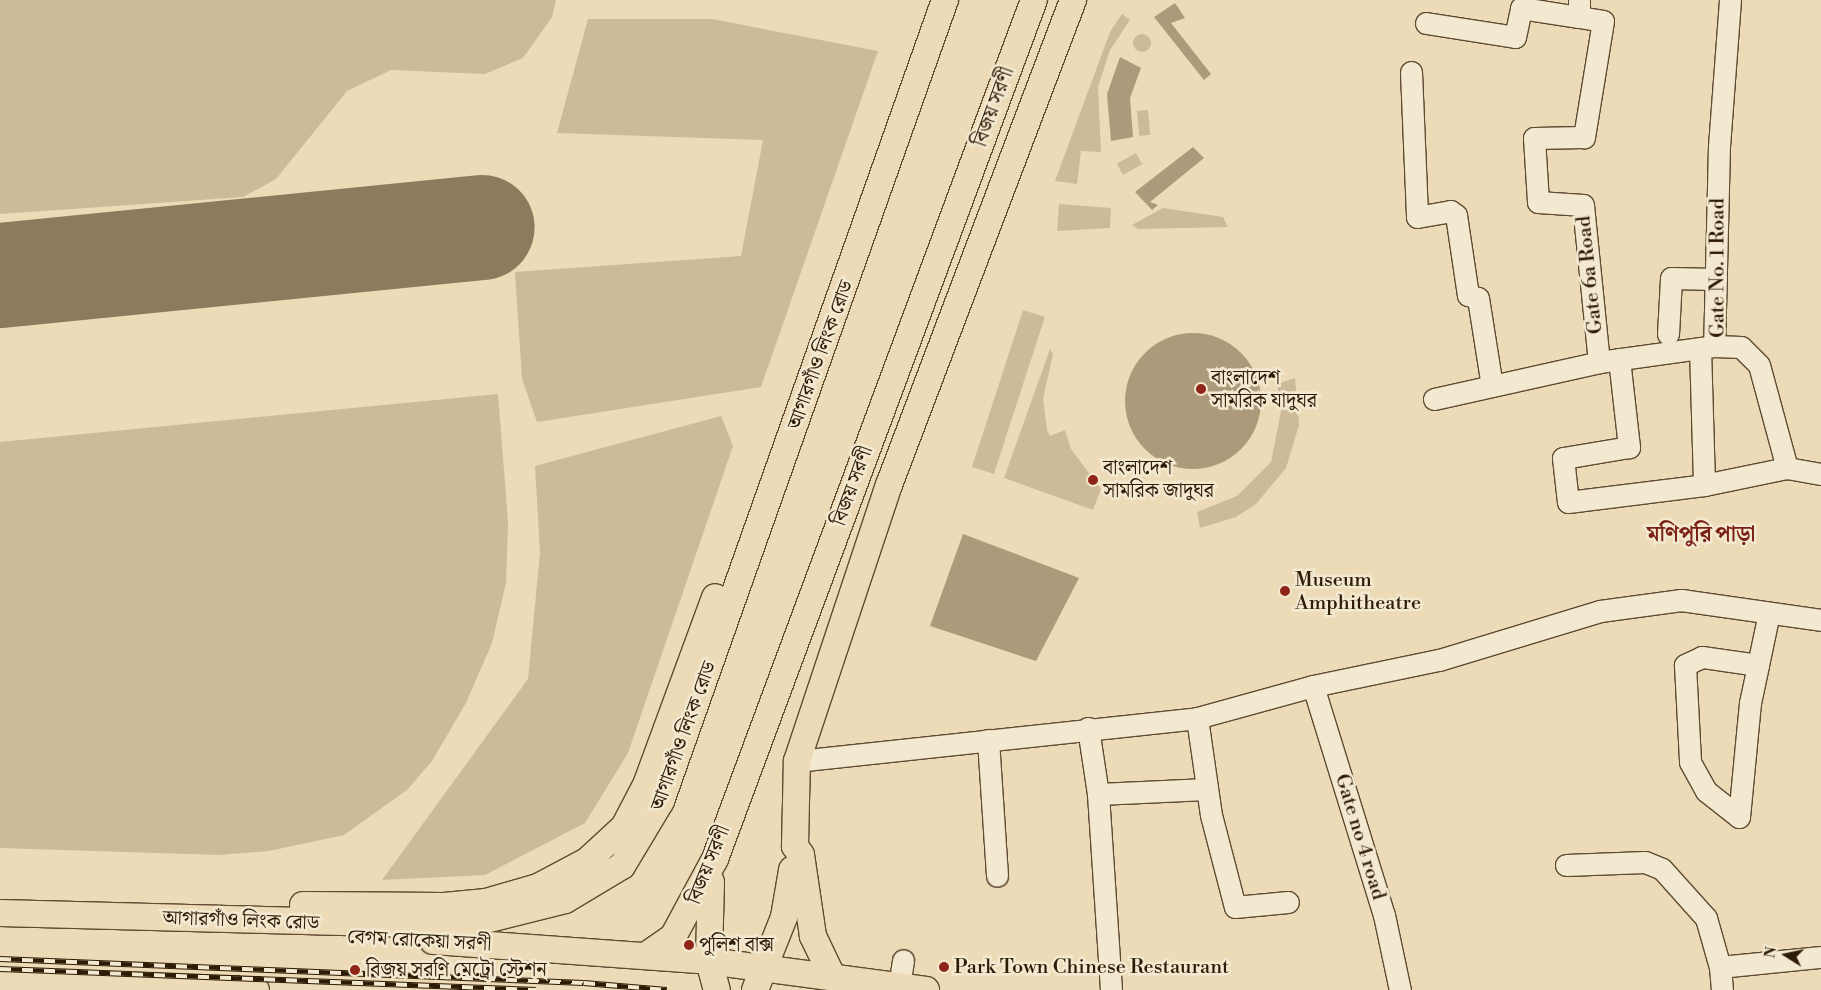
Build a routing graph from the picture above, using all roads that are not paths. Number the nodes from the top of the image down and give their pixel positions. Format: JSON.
{"nodes":[{"id":1,"x":929,"y":0,"type":"edge"},
{"id":2,"x":945,"y":0,"type":"edge"},
{"id":3,"x":1073,"y":0,"type":"edge"},
{"id":4,"x":1730,"y":0,"type":"edge"},
{"id":5,"x":1033,"y":1,"type":"edge"},
{"id":6,"x":1579,"y":8,"type":"edge"},
{"id":7,"x":1426,"y":23,"type":"dead end"},
{"id":8,"x":1411,"y":72,"type":"dead end"},
{"id":9,"x":1716,"y":279,"type":"junction"},
{"id":10,"x":1668,"y":334,"type":"dead end"},
{"id":11,"x":1707,"y":347,"type":"junction"},
{"id":12,"x":1609,"y":361,"type":"junction"},
{"id":13,"x":1492,"y":386,"type":"junction"},
{"id":14,"x":1434,"y":399,"type":"dead end"},
{"id":15,"x":1787,"y":468,"type":"junction"},
{"id":16,"x":1821,"y":474,"type":"edge"},
{"id":17,"x":1704,"y":484,"type":"junction"},
{"id":18,"x":1769,"y":612,"type":"junction"},
{"id":19,"x":1821,"y":620,"type":"edge"},
{"id":20,"x":1758,"y":665,"type":"junction"},
{"id":21,"x":1313,"y":686,"type":"junction"},
{"id":22,"x":1197,"y":718,"type":"junction"},
{"id":23,"x":1088,"y":728,"type":"junction"},
{"id":24,"x":988,"y":740,"type":"junction"},
{"id":25,"x":797,"y":761,"type":"junction"},
{"id":26,"x":1207,"y":788,"type":"junction"},
{"id":27,"x":1098,"y":794,"type":"junction"},
{"id":28,"x":795,"y":846,"type":"junction"},
{"id":29,"x":715,"y":859,"type":"junction"},
{"id":30,"x":1566,"y":865,"type":"dead end"},
{"id":31,"x":592,"y":873,"type":"junction"},
{"id":32,"x":996,"y":876,"type":"dead end"},
{"id":33,"x":0,"y":895,"type":"edge"},
{"id":34,"x":1288,"y":902,"type":"dead end"},
{"id":35,"x":0,"y":913,"type":"edge"},
{"id":36,"x":0,"y":926,"type":"edge"},
{"id":37,"x":647,"y":955,"type":"junction"},
{"id":38,"x":1821,"y":957,"type":"edge"},
{"id":39,"x":903,"y":960,"type":"dead end"},
{"id":40,"x":709,"y":961,"type":"junction"},
{"id":41,"x":1720,"y":967,"type":"junction"},
{"id":42,"x":833,"y":978,"type":"junction"},
{"id":43,"x":760,"y":980,"type":"edge"},
{"id":44,"x":0,"y":982,"type":"edge"},
{"id":45,"x":899,"y":986,"type":"junction"},
{"id":46,"x":256,"y":990,"type":"edge"},
{"id":47,"x":718,"y":990,"type":"edge"},
{"id":48,"x":926,"y":990,"type":"edge"},
{"id":49,"x":1111,"y":990,"type":"edge"},
{"id":50,"x":1400,"y":990,"type":"edge"},
{"id":51,"x":1722,"y":990,"type":"edge"}],
"edges":[{"from":1,"to":31,"type":"main road","name":"আগারগাঁও লিংক রোড"},
{"from":2,"to":31,"type":"main road","name":"আগারগাঁও লিংক রোড"},
{"from":3,"to":25,"type":"main road","name":"বিজয় সরণী"},
{"from":4,"to":9,"type":"street","name":"Gate No. 1 Road"},
{"from":5,"to":29,"type":"main road","name":"বিজয় সরণী"},
{"from":6,"to":7,"type":"street"},
{"from":6,"to":12,"type":"street","name":"Gate 6a Road"},
{"from":8,"to":13,"type":"street"},
{"from":9,"to":10,"type":"street"},
{"from":9,"to":11,"type":"street","name":"Gate No. 1 Road"},
{"from":11,"to":12,"type":"street"},
{"from":11,"to":15,"type":"street","name":"Gate No. 1 Road"},
{"from":11,"to":17,"type":"street"},
{"from":12,"to":13,"type":"street"},
{"from":12,"to":17,"type":"street"},
{"from":13,"to":14,"type":"street"},
{"from":15,"to":16,"type":"street"},
{"from":15,"to":17,"type":"street"},
{"from":18,"to":19,"type":"street"},
{"from":18,"to":20,"type":"street"},
{"from":18,"to":21,"type":"street"},
{"from":20,"to":20,"type":"street"},
{"from":21,"to":22,"type":"street"},
{"from":21,"to":50,"type":"street","name":"Gate no 4 road"},
{"from":22,"to":23,"type":"street"},
{"from":22,"to":26,"type":"street"},
{"from":23,"to":24,"type":"street"},
{"from":23,"to":27,"type":"street"},
{"from":24,"to":25,"type":"street"},
{"from":24,"to":32,"type":"street"},
{"from":25,"to":28,"type":"main road","name":"বিজয় সরণী"},
{"from":26,"to":27,"type":"street"},
{"from":26,"to":34,"type":"street"},
{"from":27,"to":49,"type":"street"},
{"from":28,"to":42,"type":"main road","name":"বিজয় সরণী"},
{"from":28,"to":43,"type":"main road"},
{"from":29,"to":37,"type":"main road","name":"বিজয় সরণী"},
{"from":29,"to":40,"type":"main road"},
{"from":30,"to":41,"type":"street"},
{"from":31,"to":33,"type":"main road","name":"আগারগাঁও লিংক রোড"},
{"from":31,"to":35,"type":"main road","name":"আগারগাঁও লিংক রোড"},
{"from":36,"to":37,"type":"main road","name":"বেগম রোকেয়া সরণী"},
{"from":37,"to":40,"type":"main road","name":"বেগম রোকেয়া সরণী"},
{"from":38,"to":41,"type":"street"},
{"from":39,"to":45,"type":"street"},
{"from":40,"to":43,"type":"main road","name":"বেগম রোকেয়া সরণী"},
{"from":40,"to":47,"type":"main road"},
{"from":41,"to":51,"type":"street"},
{"from":42,"to":43,"type":"main road","name":"বেগম রোকেয়া সরণী"},
{"from":42,"to":45,"type":"main road","name":"বেগম রোকেয়া সরণী"},
{"from":44,"to":46,"type":"main road"},
{"from":45,"to":48,"type":"main road","name":"বেগম রোকেয়া সরণী"}]}
